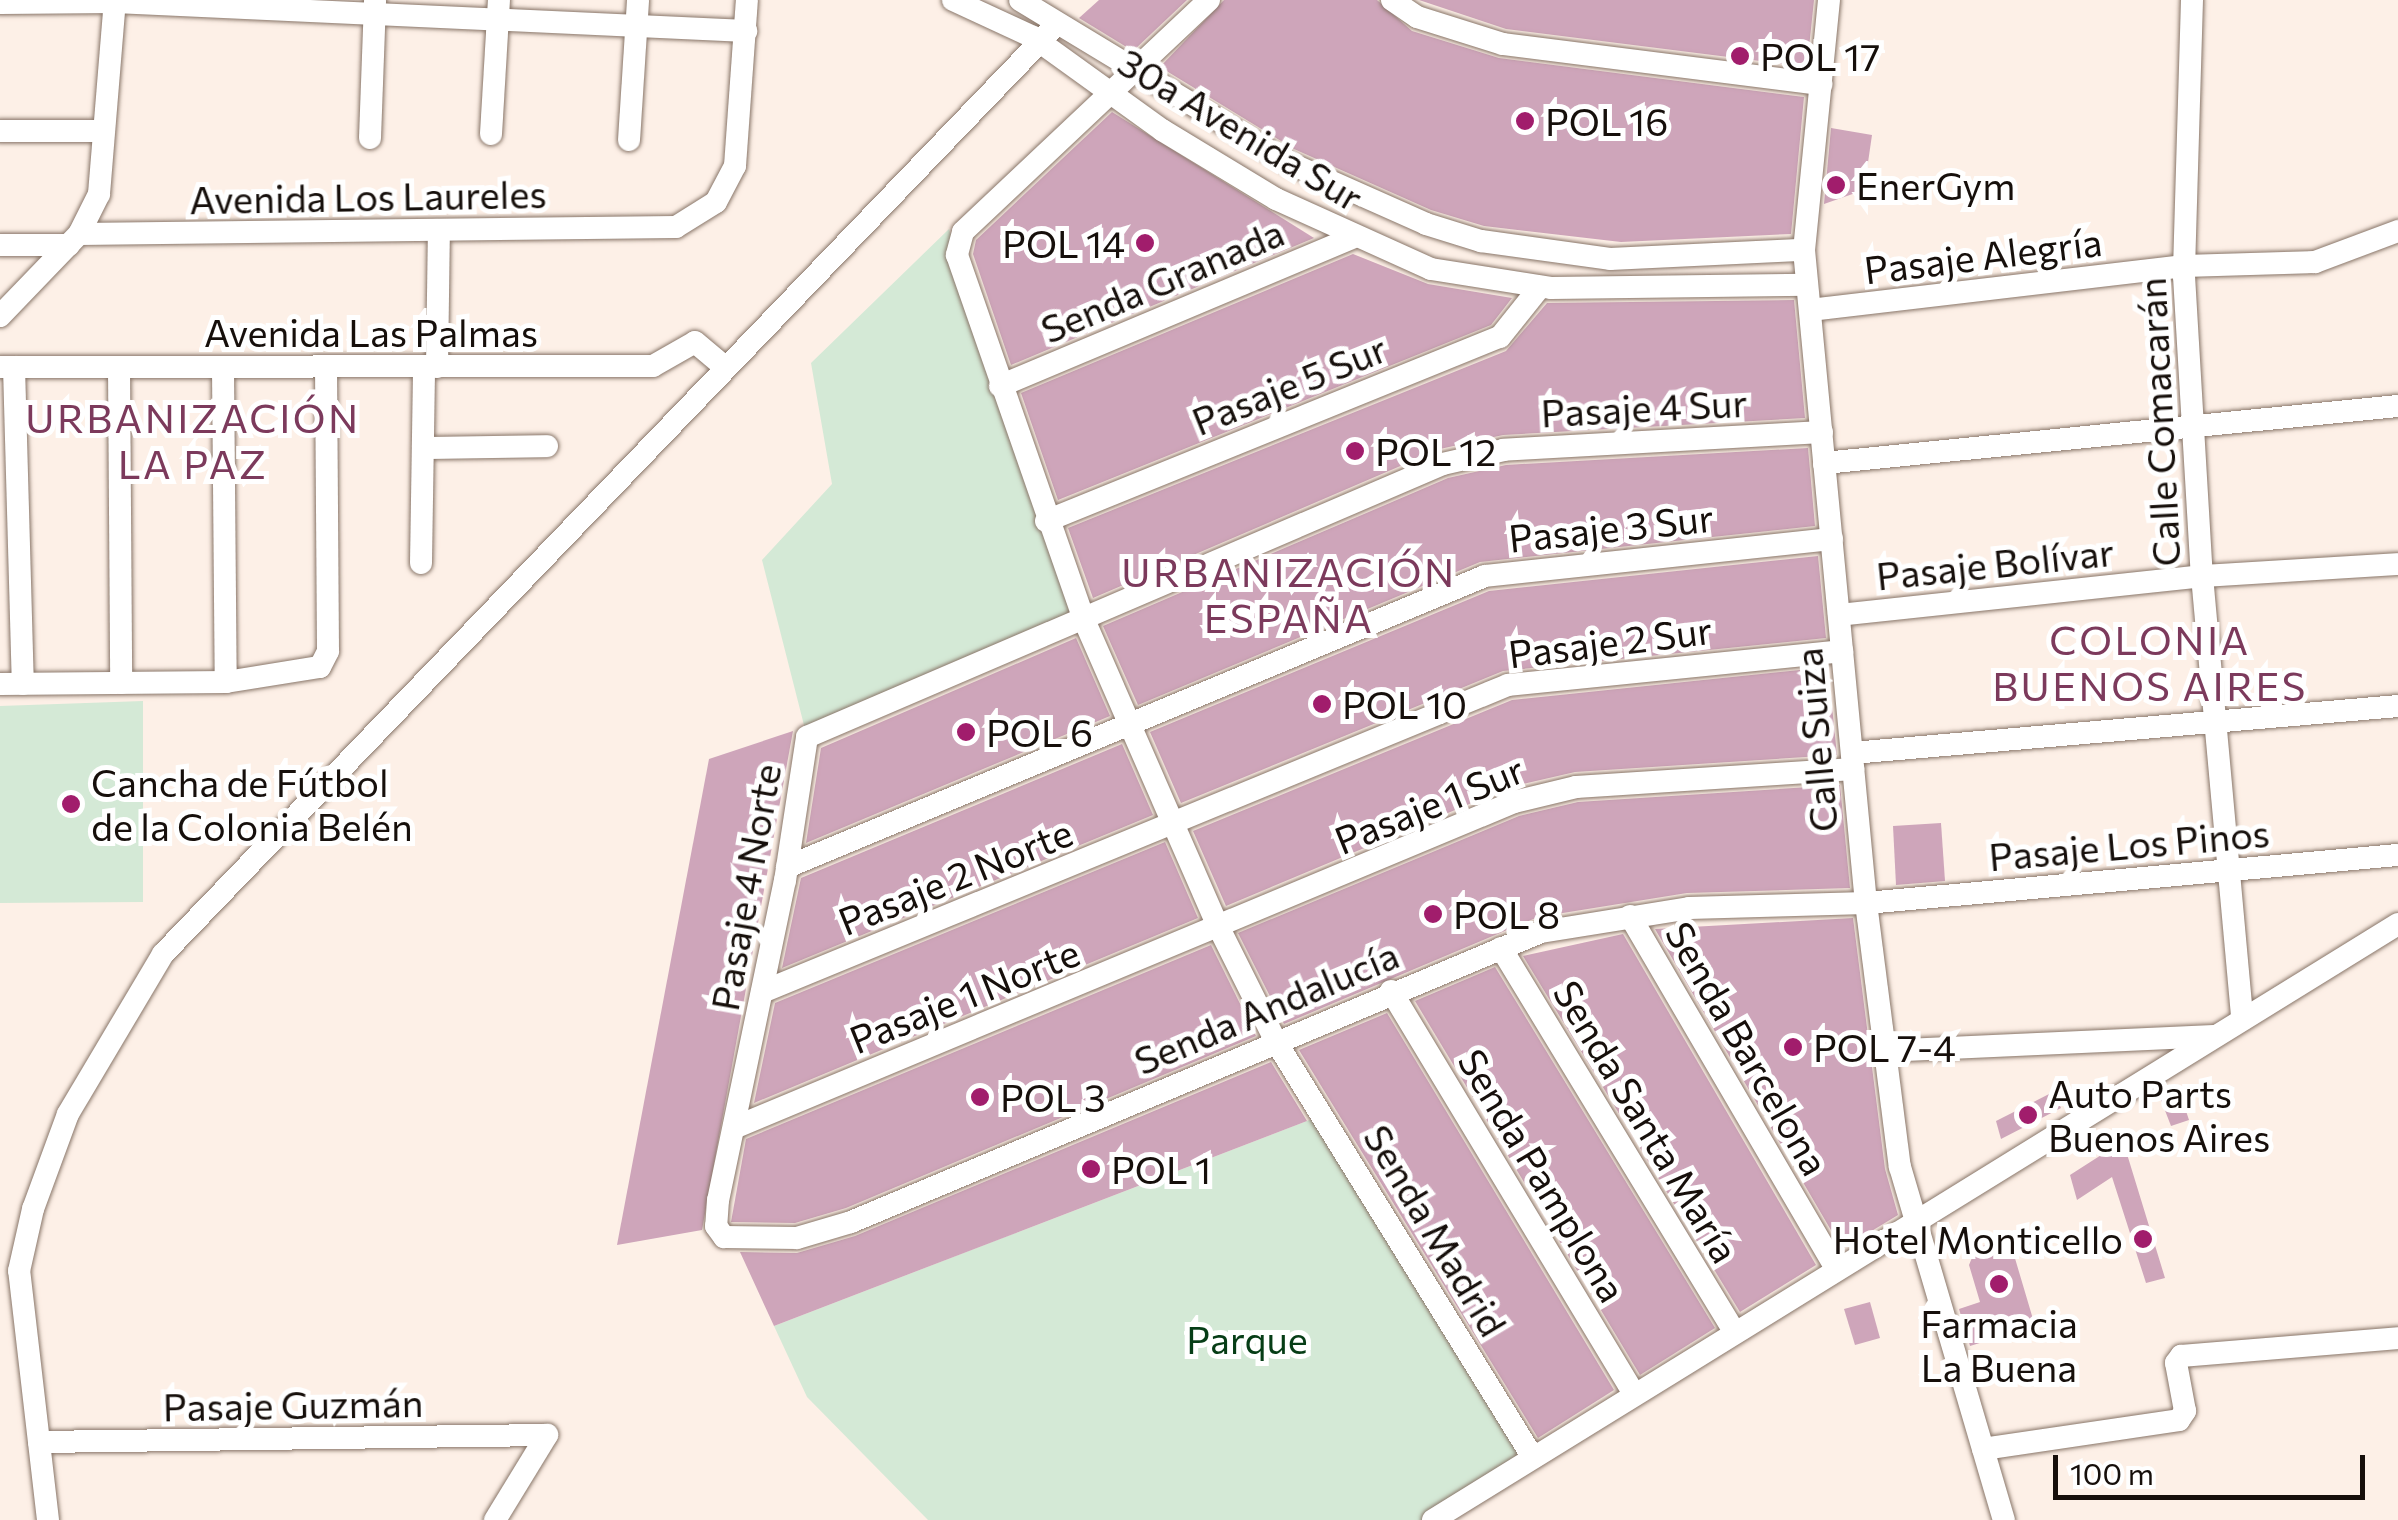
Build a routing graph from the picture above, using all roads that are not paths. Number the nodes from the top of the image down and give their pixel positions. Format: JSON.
{"nodes":[{"id":1,"x":638,"y":0,"type":"edge"},
{"id":2,"x":747,"y":0,"type":"edge"},
{"id":3,"x":953,"y":0,"type":"edge"},
{"id":4,"x":1020,"y":0,"type":"edge"},
{"id":5,"x":1209,"y":0,"type":"edge"},
{"id":6,"x":1392,"y":0,"type":"edge"},
{"id":7,"x":1829,"y":0,"type":"edge"},
{"id":8,"x":2192,"y":0,"type":"edge"},
{"id":9,"x":115,"y":1,"type":"edge"},
{"id":10,"x":0,"y":3,"type":"edge"},
{"id":11,"x":236,"y":4,"type":"edge"},
{"id":12,"x":375,"y":7,"type":"edge"},
{"id":13,"x":499,"y":10,"type":"edge"},
{"id":14,"x":1057,"y":24,"type":"junction"},
{"id":15,"x":636,"y":26,"type":"junction"},
{"id":16,"x":746,"y":31,"type":"junction"},
{"id":17,"x":1039,"y":41,"type":"junction"},
{"id":18,"x":1135,"y":70,"type":"junction"},
{"id":19,"x":1821,"y":84,"type":"junction"},
{"id":20,"x":1110,"y":92,"type":"junction"},
{"id":21,"x":103,"y":130,"type":"junction"},
{"id":22,"x":0,"y":131,"type":"edge"},
{"id":23,"x":490,"y":134,"type":"dead end"},
{"id":24,"x":370,"y":138,"type":"dead end"},
{"id":25,"x":629,"y":140,"type":"dead end"},
{"id":26,"x":1426,"y":224,"type":"junction"},
{"id":27,"x":439,"y":230,"type":"junction"},
{"id":28,"x":2398,"y":231,"type":"edge"},
{"id":29,"x":1352,"y":238,"type":"junction"},
{"id":30,"x":74,"y":240,"type":"junction"},
{"id":31,"x":0,"y":245,"type":"edge"},
{"id":32,"x":1804,"y":250,"type":"junction"},
{"id":33,"x":1410,"y":261,"type":"junction"},
{"id":34,"x":2184,"y":266,"type":"junction"},
{"id":35,"x":1808,"y":285,"type":"junction"},
{"id":36,"x":1540,"y":287,"type":"junction"},
{"id":37,"x":1810,"y":310,"type":"junction"},
{"id":38,"x":0,"y":316,"type":"edge"},
{"id":39,"x":7,"y":367,"type":"edge"},
{"id":40,"x":119,"y":367,"type":"junction"},
{"id":41,"x":431,"y":367,"type":"junction"},
{"id":42,"x":326,"y":368,"type":"junction"},
{"id":43,"x":726,"y":368,"type":"junction"},
{"id":44,"x":223,"y":369,"type":"junction"},
{"id":45,"x":1000,"y":386,"type":"junction"},
{"id":46,"x":2398,"y":406,"type":"edge"},
{"id":47,"x":2192,"y":422,"type":"junction"},
{"id":48,"x":1822,"y":432,"type":"junction"},
{"id":49,"x":547,"y":446,"type":"dead end"},
{"id":50,"x":423,"y":448,"type":"junction"},
{"id":51,"x":1824,"y":463,"type":"junction"},
{"id":52,"x":1046,"y":521,"type":"junction"},
{"id":53,"x":1832,"y":539,"type":"junction"},
{"id":54,"x":421,"y":563,"type":"dead end"},
{"id":55,"x":2398,"y":564,"type":"edge"},
{"id":56,"x":2202,"y":576,"type":"junction"},
{"id":57,"x":1838,"y":615,"type":"junction"},
{"id":58,"x":1085,"y":622,"type":"junction"},
{"id":59,"x":1842,"y":652,"type":"junction"},
{"id":60,"x":226,"y":682,"type":"junction"},
{"id":61,"x":121,"y":683,"type":"junction"},
{"id":62,"x":11,"y":684,"type":"edge"},
{"id":63,"x":2398,"y":706,"type":"edge"},
{"id":64,"x":2215,"y":720,"type":"junction"},
{"id":65,"x":1127,"y":724,"type":"junction"},
{"id":66,"x":1852,"y":761,"type":"junction"},
{"id":67,"x":1174,"y":825,"type":"junction"},
{"id":68,"x":2398,"y":855,"type":"edge"},
{"id":69,"x":787,"y":866,"type":"junction"},
{"id":70,"x":2228,"y":870,"type":"junction"},
{"id":71,"x":1866,"y":903,"type":"junction"},
{"id":72,"x":1630,"y":916,"type":"junction"},
{"id":73,"x":2398,"y":924,"type":"edge"},
{"id":74,"x":1219,"y":928,"type":"junction"},
{"id":75,"x":1501,"y":948,"type":"junction"},
{"id":76,"x":762,"y":992,"type":"junction"},
{"id":77,"x":1391,"y":992,"type":"junction"},
{"id":78,"x":2242,"y":1019,"type":"junction"},
{"id":79,"x":2216,"y":1036,"type":"junction"},
{"id":80,"x":1275,"y":1040,"type":"junction"},
{"id":81,"x":1883,"y":1051,"type":"junction"},
{"id":82,"x":736,"y":1127,"type":"junction"},
{"id":83,"x":1918,"y":1219,"type":"junction"},
{"id":84,"x":716,"y":1226,"type":"joint"},
{"id":85,"x":1836,"y":1268,"type":"junction"},
{"id":86,"x":1734,"y":1331,"type":"junction"},
{"id":87,"x":2398,"y":1338,"type":"edge"},
{"id":88,"x":1634,"y":1394,"type":"junction"},
{"id":89,"x":40,"y":1442,"type":"junction"},
{"id":90,"x":1983,"y":1449,"type":"junction"},
{"id":91,"x":1533,"y":1458,"type":"junction"},
{"id":92,"x":48,"y":1520,"type":"edge"},
{"id":93,"x":495,"y":1520,"type":"edge"},
{"id":94,"x":1434,"y":1520,"type":"edge"},
{"id":95,"x":2004,"y":1520,"type":"edge"}],
"edges":[{"from":1,"to":15,"type":"street"},
{"from":2,"to":16,"type":"street","name":"Avenida Los Laureles"},
{"from":3,"to":17,"type":"street","name":"30a Avenida Sur"},
{"from":4,"to":14,"type":"street","name":"30a Avenida Sur"},
{"from":5,"to":18,"type":"street"},
{"from":6,"to":19,"type":"street"},
{"from":7,"to":19,"type":"street","name":"Calle Suiza"},
{"from":8,"to":34,"type":"street","name":"Calle Comacarán"},
{"from":9,"to":10,"type":"street"},
{"from":9,"to":11,"type":"street"},
{"from":9,"to":21,"type":"street"},
{"from":11,"to":12,"type":"street"},
{"from":12,"to":13,"type":"street"},
{"from":12,"to":24,"type":"street"},
{"from":13,"to":15,"type":"street"},
{"from":13,"to":23,"type":"street"},
{"from":14,"to":17,"type":"street"},
{"from":14,"to":18,"type":"street","name":"30a Avenida Sur"},
{"from":15,"to":16,"type":"street"},
{"from":15,"to":25,"type":"street"},
{"from":16,"to":27,"type":"street","name":"Avenida Los Laureles"},
{"from":17,"to":20,"type":"street","name":"30a Avenida Sur"},
{"from":17,"to":43,"type":"street"},
{"from":18,"to":20,"type":"street"},
{"from":18,"to":26,"type":"street","name":"30a Avenida Sur"},
{"from":19,"to":32,"type":"street","name":"Calle Suiza"},
{"from":20,"to":29,"type":"street","name":"30a Avenida Sur"},
{"from":20,"to":45,"type":"street","name":"Senda Madrid"},
{"from":21,"to":22,"type":"street"},
{"from":21,"to":30,"type":"street"},
{"from":26,"to":32,"type":"street","name":"30a Avenida Sur"},
{"from":26,"to":33,"type":"street"},
{"from":27,"to":30,"type":"street","name":"Avenida Los Laureles"},
{"from":27,"to":41,"type":"street"},
{"from":28,"to":34,"type":"street","name":"Pasaje Alegría"},
{"from":29,"to":33,"type":"street","name":"30a Avenida Sur"},
{"from":29,"to":45,"type":"street","name":"Senda Granada"},
{"from":30,"to":31,"type":"street","name":"Avenida Los Laureles"},
{"from":30,"to":38,"type":"street"},
{"from":32,"to":35,"type":"street","name":"Calle Suiza"},
{"from":33,"to":36,"type":"street","name":"30a Avenida Sur"},
{"from":34,"to":37,"type":"street","name":"Pasaje Alegría"},
{"from":34,"to":47,"type":"street","name":"Calle Comacarán"},
{"from":35,"to":36,"type":"street","name":"30a Avenida Sur"},
{"from":35,"to":37,"type":"street","name":"Calle Suiza"},
{"from":36,"to":52,"type":"street","name":"Pasaje 5 Sur"},
{"from":37,"to":48,"type":"street","name":"Calle Suiza"},
{"from":39,"to":40,"type":"street","name":"Avenida Las Palmas"},
{"from":39,"to":62,"type":"street"},
{"from":40,"to":44,"type":"street","name":"Avenida Las Palmas"},
{"from":40,"to":61,"type":"street"},
{"from":41,"to":42,"type":"street","name":"Avenida Las Palmas"},
{"from":41,"to":43,"type":"street","name":"Avenida Las Palmas"},
{"from":41,"to":50,"type":"street"},
{"from":42,"to":44,"type":"street","name":"Avenida Las Palmas"},
{"from":42,"to":60,"type":"street"},
{"from":43,"to":89,"type":"street"},
{"from":44,"to":60,"type":"street"},
{"from":45,"to":52,"type":"street","name":"Senda Madrid"},
{"from":46,"to":47,"type":"street"},
{"from":47,"to":51,"type":"street"},
{"from":47,"to":56,"type":"street","name":"Calle Comacarán"},
{"from":48,"to":51,"type":"street","name":"Calle Suiza"},
{"from":48,"to":58,"type":"street","name":"Pasaje 4 Sur"},
{"from":49,"to":50,"type":"street"},
{"from":50,"to":54,"type":"street"},
{"from":51,"to":53,"type":"street","name":"Calle Suiza"},
{"from":52,"to":58,"type":"street","name":"Senda Madrid"},
{"from":53,"to":57,"type":"street","name":"Calle Suiza"},
{"from":53,"to":65,"type":"street","name":"Pasaje 3 Sur"},
{"from":55,"to":56,"type":"street","name":"Pasaje Bolívar"},
{"from":56,"to":57,"type":"street","name":"Pasaje Bolívar"},
{"from":56,"to":64,"type":"street","name":"Calle Comacarán"},
{"from":57,"to":59,"type":"street","name":"Calle Suiza"},
{"from":58,"to":65,"type":"street","name":"Senda Madrid"},
{"from":58,"to":69,"type":"street","name":"Pasaje 4 Norte"},
{"from":59,"to":66,"type":"street","name":"Calle Suiza"},
{"from":59,"to":67,"type":"street","name":"Pasaje 2 Sur"},
{"from":60,"to":61,"type":"street"},
{"from":61,"to":62,"type":"street"},
{"from":63,"to":64,"type":"street","name":"Pasaje 1 Sur"},
{"from":64,"to":66,"type":"street","name":"Pasaje 1 Sur"},
{"from":64,"to":70,"type":"street","name":"Calle Comacarán"},
{"from":65,"to":67,"type":"street","name":"Senda Madrid"},
{"from":65,"to":69,"type":"street","name":"Pasaje 3 Sur"},
{"from":66,"to":71,"type":"street","name":"Calle Suiza"},
{"from":66,"to":74,"type":"street","name":"Pasaje 1 Sur"},
{"from":67,"to":74,"type":"street","name":"Senda Madrid"},
{"from":67,"to":76,"type":"street","name":"Pasaje 2 Norte"},
{"from":68,"to":70,"type":"street","name":"Pasaje Los Pinos"},
{"from":69,"to":76,"type":"street","name":"Pasaje 4 Norte"},
{"from":70,"to":71,"type":"street","name":"Pasaje Los Pinos"},
{"from":70,"to":78,"type":"street","name":"Calle Comacarán"},
{"from":71,"to":72,"type":"street","name":"Senda Andalucía"},
{"from":71,"to":81,"type":"street","name":"Calle Suiza"},
{"from":72,"to":75,"type":"street","name":"Senda Andalucía"},
{"from":72,"to":85,"type":"street","name":"Senda Barcelona"},
{"from":73,"to":78,"type":"street"},
{"from":74,"to":80,"type":"street","name":"Senda Madrid"},
{"from":74,"to":82,"type":"street","name":"Pasaje 1 Norte"},
{"from":75,"to":77,"type":"street","name":"Senda Andalucía"},
{"from":75,"to":86,"type":"street","name":"Senda Santa María"},
{"from":76,"to":82,"type":"street","name":"Pasaje 4 Norte"},
{"from":77,"to":80,"type":"street","name":"Senda Andalucía"},
{"from":77,"to":88,"type":"street","name":"Senda Pamplona"},
{"from":78,"to":79,"type":"street"},
{"from":79,"to":81,"type":"street"},
{"from":79,"to":83,"type":"street"},
{"from":80,"to":84,"type":"street","name":"Senda Andalucía"},
{"from":80,"to":91,"type":"street","name":"Senda Madrid"},
{"from":81,"to":83,"type":"street","name":"Calle Suiza"},
{"from":82,"to":84,"type":"street","name":"Pasaje 4 Norte"},
{"from":83,"to":85,"type":"street"},
{"from":83,"to":90,"type":"street","name":"Calle Suiza"},
{"from":85,"to":86,"type":"street"},
{"from":86,"to":88,"type":"street"},
{"from":87,"to":90,"type":"street"},
{"from":88,"to":91,"type":"street"},
{"from":89,"to":92,"type":"street"},
{"from":89,"to":93,"type":"street","name":"Pasaje Guzmán"},
{"from":90,"to":95,"type":"street","name":"Calle Suiza"},
{"from":91,"to":94,"type":"street"}]}
